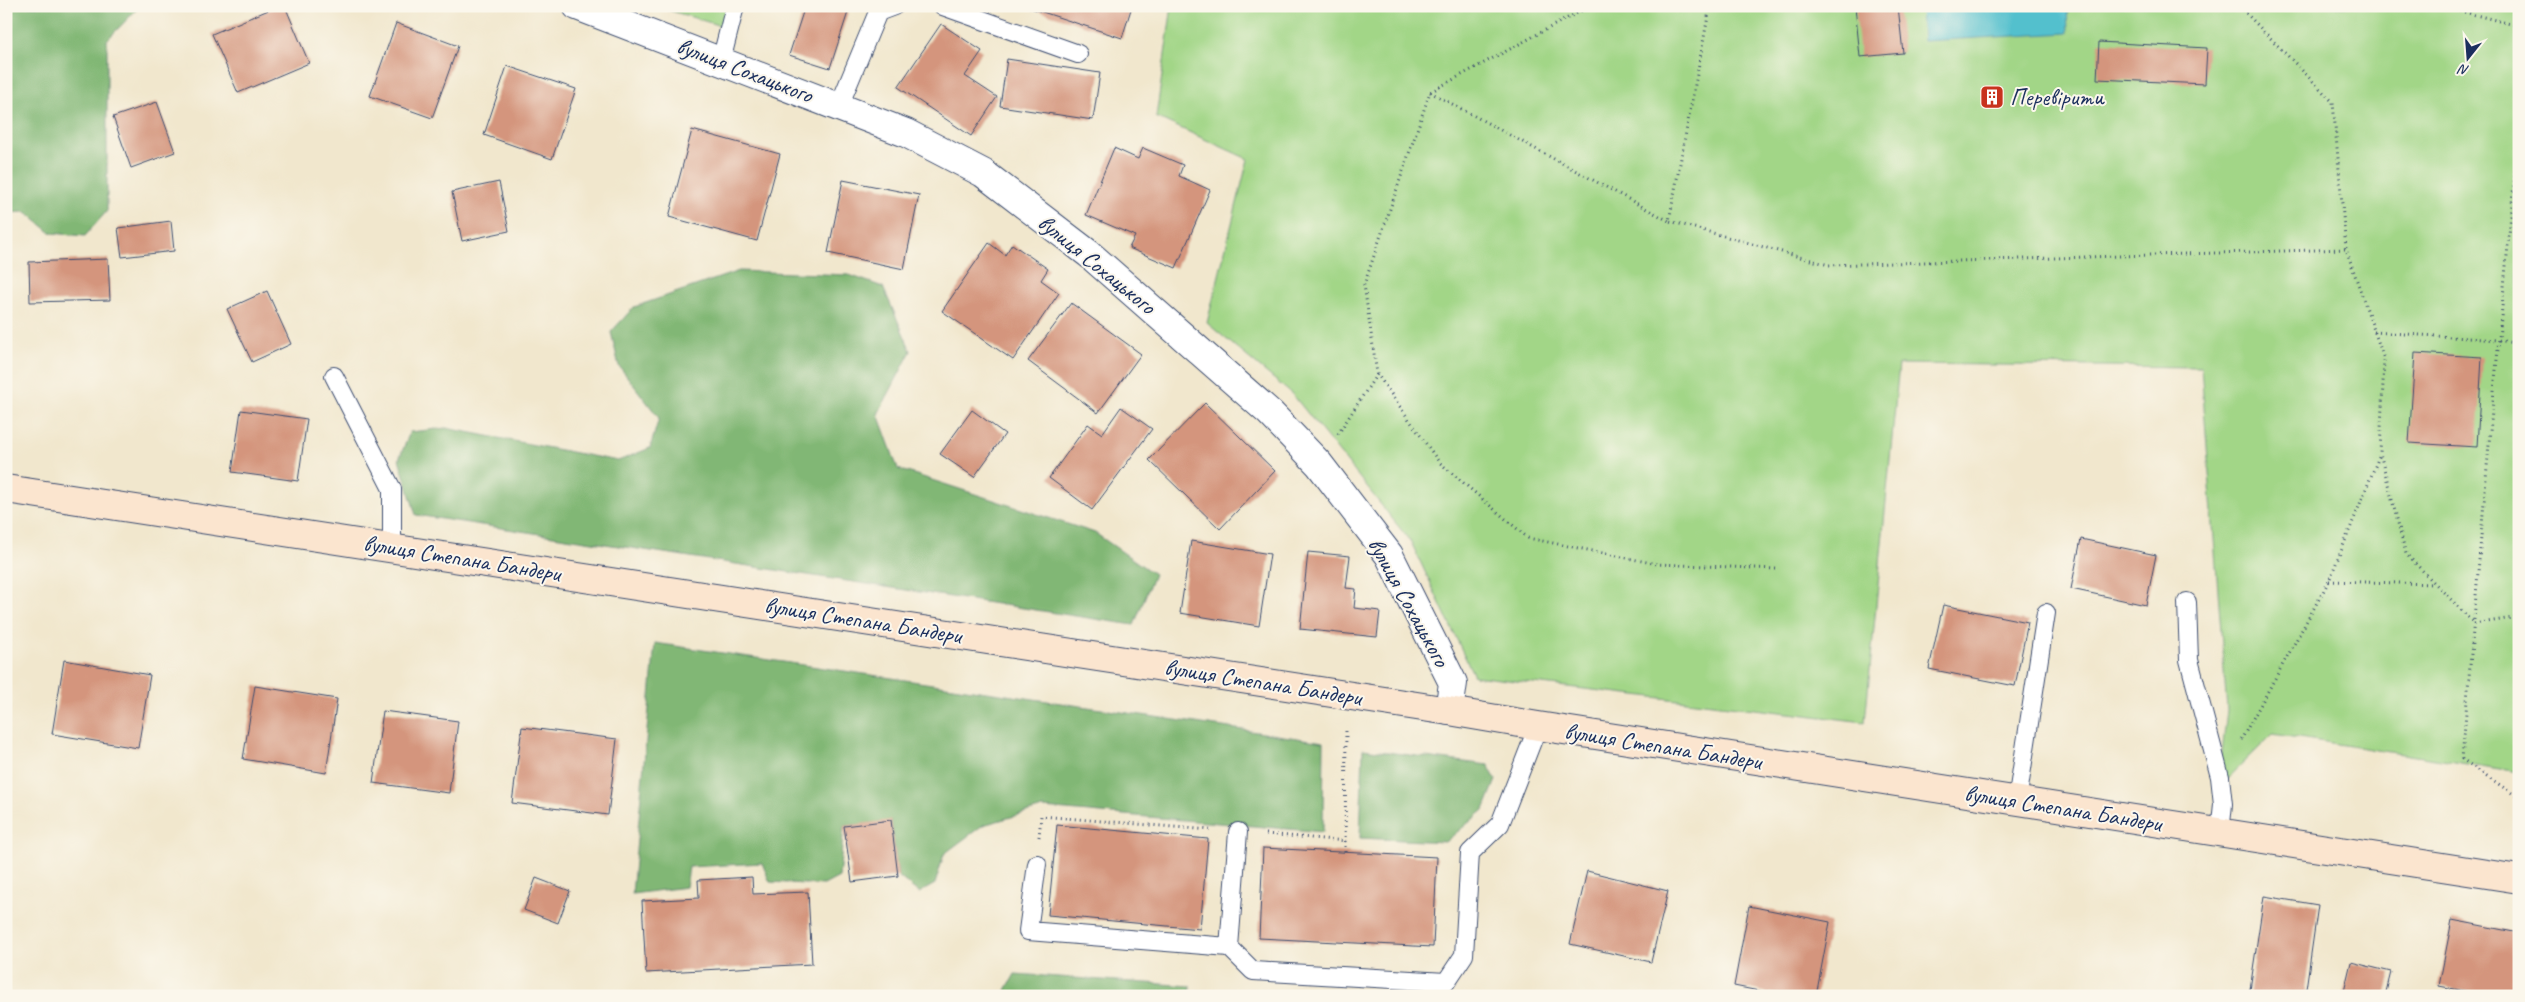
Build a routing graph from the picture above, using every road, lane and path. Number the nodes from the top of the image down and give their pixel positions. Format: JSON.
{"nodes":[{"id":1,"x":577,"y":6,"type":"edge"},
{"id":2,"x":735,"y":6,"type":"edge"},
{"id":3,"x":894,"y":6,"type":"edge"},
{"id":4,"x":943,"y":6,"type":"edge"},
{"id":5,"x":1590,"y":6,"type":"edge"},
{"id":6,"x":1710,"y":6,"type":"edge"},
{"id":7,"x":2240,"y":6,"type":"edge"},
{"id":8,"x":2440,"y":6,"type":"edge"},
{"id":9,"x":2519,"y":26,"type":"edge"},
{"id":10,"x":1078,"y":54,"type":"dead end"},
{"id":11,"x":722,"y":61,"type":"junction"},
{"id":12,"x":1430,"y":92,"type":"junction"},
{"id":13,"x":839,"y":106,"type":"junction"},
{"id":14,"x":2519,"y":131,"type":"edge"},
{"id":15,"x":1669,"y":221,"type":"junction"},
{"id":16,"x":2346,"y":249,"type":"junction"},
{"id":17,"x":2374,"y":332,"type":"junction"},
{"id":18,"x":2498,"y":340,"type":"junction"},
{"id":19,"x":2519,"y":344,"type":"edge"},
{"id":20,"x":1377,"y":374,"type":"junction"},
{"id":21,"x":334,"y":376,"type":"dead end"},
{"id":22,"x":2380,"y":453,"type":"junction"},
{"id":23,"x":1319,"y":464,"type":"junction"},
{"id":24,"x":6,"y":489,"type":"edge"},
{"id":25,"x":392,"y":547,"type":"junction"},
{"id":26,"x":1778,"y":569,"type":"dead end"},
{"id":27,"x":2329,"y":581,"type":"junction"},
{"id":28,"x":2435,"y":584,"type":"junction"},
{"id":29,"x":2187,"y":602,"type":"dead end"},
{"id":30,"x":2046,"y":613,"type":"dead end"},
{"id":31,"x":2519,"y":617,"type":"edge"},
{"id":32,"x":2474,"y":624,"type":"junction"},
{"id":33,"x":1449,"y":710,"type":"junction"},
{"id":34,"x":1346,"y":724,"type":"dead end"},
{"id":35,"x":1538,"y":726,"type":"junction"},
{"id":36,"x":2220,"y":777,"type":"junction"},
{"id":37,"x":2519,"y":798,"type":"edge"},
{"id":38,"x":2017,"y":801,"type":"junction"},
{"id":39,"x":1238,"y":832,"type":"junction"},
{"id":40,"x":2220,"y":833,"type":"junction"},
{"id":41,"x":1346,"y":841,"type":"junction"},
{"id":42,"x":1345,"y":852,"type":"dead end"},
{"id":43,"x":1037,"y":864,"type":"joint"},
{"id":44,"x":2519,"y":879,"type":"edge"},
{"id":45,"x":1229,"y":947,"type":"junction"}],
"edges":[{"from":1,"to":11,"type":"street","name":"вулиця Сохацького"},
{"from":2,"to":11,"type":"lane"},
{"from":3,"to":13,"type":"lane"},
{"from":4,"to":10,"type":"lane"},
{"from":5,"to":12,"type":"path"},
{"from":6,"to":15,"type":"path"},
{"from":7,"to":16,"type":"path"},
{"from":8,"to":9,"type":"path"},
{"from":11,"to":13,"type":"street","name":"вулиця Сохацького"},
{"from":12,"to":15,"type":"path"},
{"from":12,"to":20,"type":"path"},
{"from":13,"to":23,"type":"street","name":"вулиця Сохацького"},
{"from":14,"to":18,"type":"path"},
{"from":15,"to":16,"type":"path"},
{"from":16,"to":17,"type":"path"},
{"from":17,"to":18,"type":"path"},
{"from":17,"to":22,"type":"path"},
{"from":18,"to":19,"type":"path"},
{"from":18,"to":32,"type":"path"},
{"from":20,"to":23,"type":"path"},
{"from":20,"to":26,"type":"path"},
{"from":21,"to":25,"type":"lane"},
{"from":22,"to":27,"type":"path"},
{"from":22,"to":28,"type":"path"},
{"from":23,"to":33,"type":"street","name":"вулиця Сохацького"},
{"from":24,"to":25,"type":"main road","name":"вулиця Степана Бандери"},
{"from":25,"to":33,"type":"main road","name":"вулиця Степана Бандери"},
{"from":27,"to":28,"type":"path"},
{"from":27,"to":36,"type":"path"},
{"from":28,"to":32,"type":"path"},
{"from":29,"to":36,"type":"lane"},
{"from":30,"to":38,"type":"lane"},
{"from":31,"to":32,"type":"path"},
{"from":32,"to":37,"type":"path"},
{"from":33,"to":35,"type":"main road","name":"вулиця Степана Бандери"},
{"from":34,"to":41,"type":"path"},
{"from":35,"to":38,"type":"main road","name":"вулиця Степана Бандери"},
{"from":35,"to":45,"type":"lane"},
{"from":36,"to":40,"type":"lane"},
{"from":38,"to":40,"type":"main road","name":"вулиця Степана Бандери"},
{"from":39,"to":41,"type":"path"},
{"from":39,"to":43,"type":"path"},
{"from":39,"to":45,"type":"lane"},
{"from":40,"to":44,"type":"main road","name":"вулиця Степана Бандери"},
{"from":41,"to":42,"type":"path"},
{"from":43,"to":45,"type":"lane"}]}
